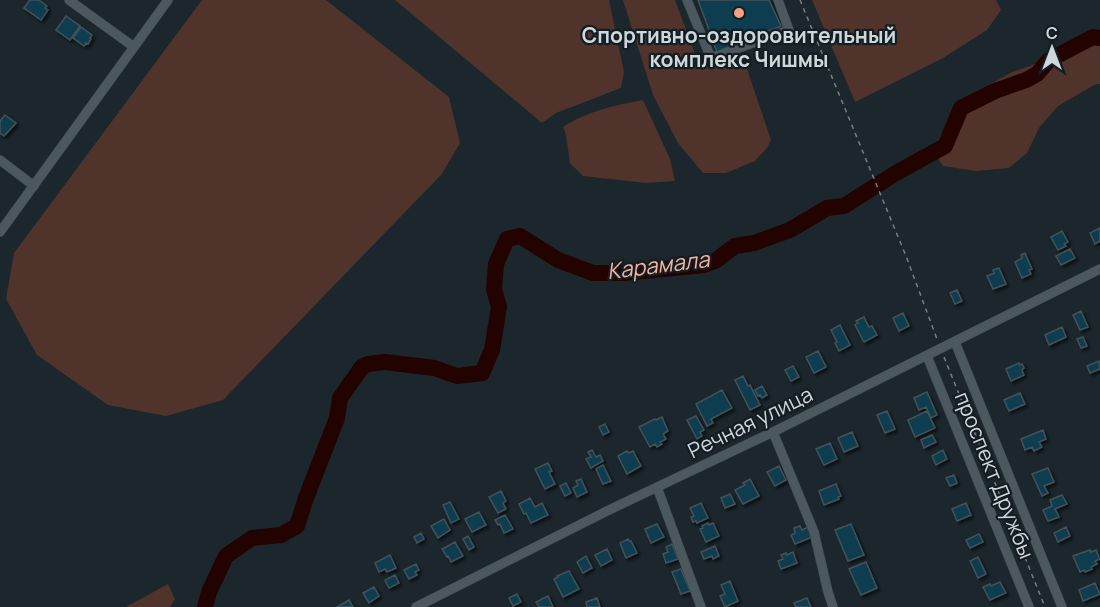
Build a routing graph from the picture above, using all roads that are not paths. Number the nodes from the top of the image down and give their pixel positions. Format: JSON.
{"nodes":[{"id":1,"x":69,"y":0,"type":"edge"},
{"id":2,"x":168,"y":0,"type":"edge"},
{"id":3,"x":687,"y":0,"type":"edge"},
{"id":4,"x":778,"y":0,"type":"edge"},
{"id":5,"x":134,"y":47,"type":"junction"},
{"id":6,"x":0,"y":160,"type":"edge"},
{"id":7,"x":34,"y":186,"type":"junction"},
{"id":8,"x":0,"y":232,"type":"edge"},
{"id":9,"x":1100,"y":269,"type":"edge"},
{"id":10,"x":955,"y":342,"type":"junction"},
{"id":11,"x":927,"y":356,"type":"junction"},
{"id":12,"x":773,"y":432,"type":"junction"},
{"id":13,"x":657,"y":487,"type":"junction"},
{"id":14,"x":416,"y":607,"type":"edge"},
{"id":15,"x":701,"y":607,"type":"edge"},
{"id":16,"x":833,"y":607,"type":"edge"},
{"id":17,"x":1029,"y":607,"type":"edge"},
{"id":18,"x":1062,"y":607,"type":"edge"}],
"edges":[{"from":1,"to":5,"type":"street"},
{"from":2,"to":5,"type":"street"},
{"from":3,"to":4,"type":"street"},
{"from":5,"to":7,"type":"street"},
{"from":6,"to":7,"type":"street"},
{"from":7,"to":8,"type":"street"},
{"from":9,"to":10,"type":"street","name":"Речная улица"},
{"from":10,"to":11,"type":"street","name":"Речная улица"},
{"from":10,"to":18,"type":"street"},
{"from":11,"to":12,"type":"street","name":"Речная улица"},
{"from":11,"to":17,"type":"street","name":"проспект Дружбы"},
{"from":12,"to":13,"type":"street","name":"Речная улица"},
{"from":12,"to":16,"type":"street"},
{"from":13,"to":14,"type":"street","name":"Речная улица"},
{"from":13,"to":15,"type":"street"}]}
